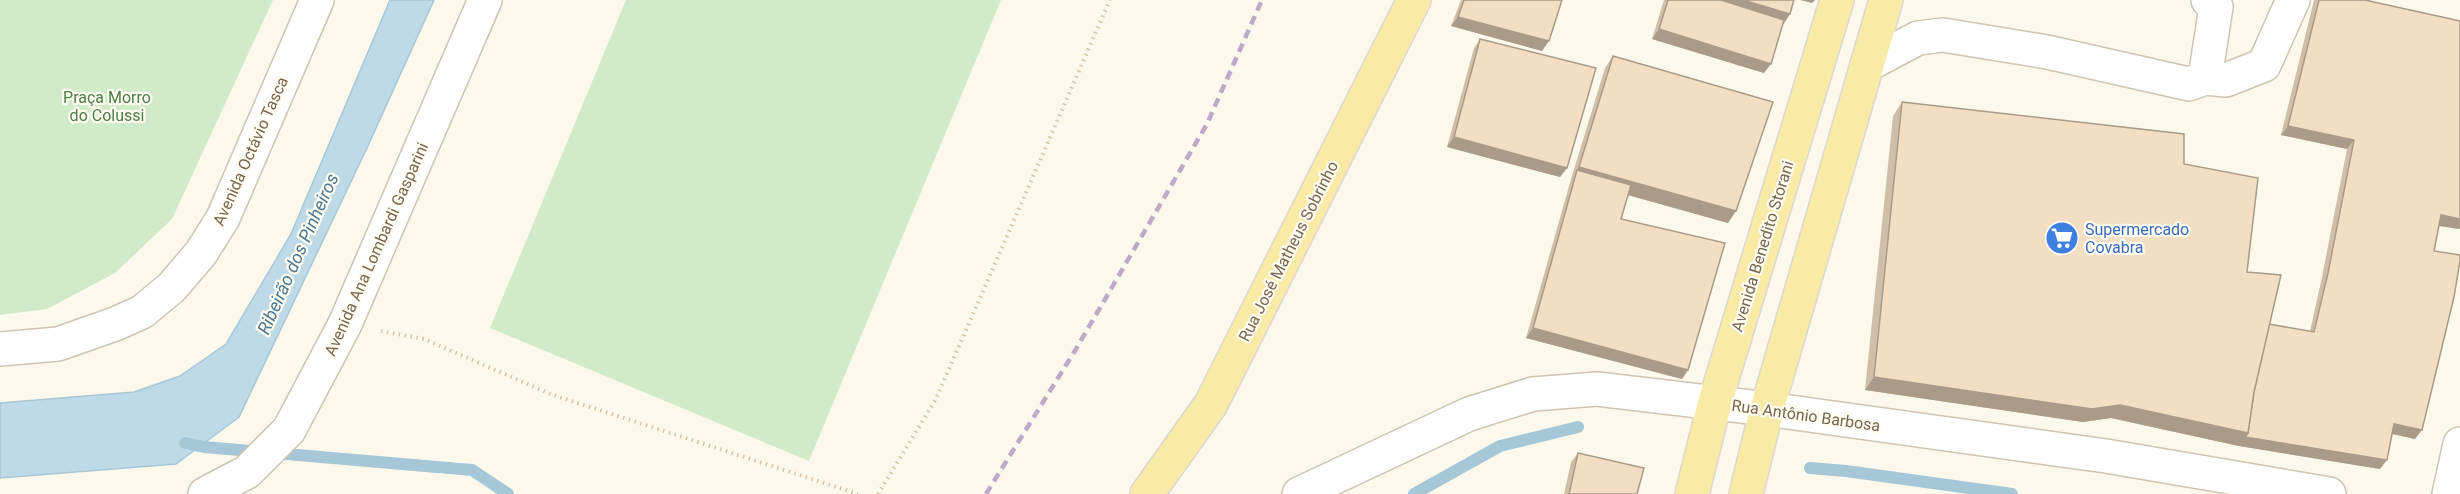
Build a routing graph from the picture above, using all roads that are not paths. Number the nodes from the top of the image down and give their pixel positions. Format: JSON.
{"nodes":[{"id":1,"x":317,"y":0,"type":"edge"},
{"id":2,"x":485,"y":0,"type":"edge"},
{"id":3,"x":1414,"y":0,"type":"edge"},
{"id":4,"x":1837,"y":0,"type":"edge"},
{"id":5,"x":1886,"y":0,"type":"edge"},
{"id":6,"x":2208,"y":0,"type":"edge"},
{"id":7,"x":2293,"y":0,"type":"edge"},
{"id":8,"x":1867,"y":65,"type":"junction"},
{"id":9,"x":2205,"y":78,"type":"junction"},
{"id":10,"x":0,"y":349,"type":"edge"},
{"id":11,"x":1715,"y":402,"type":"junction"},
{"id":12,"x":1767,"y":409,"type":"junction"},
{"id":13,"x":2460,"y":444,"type":"edge"},
{"id":14,"x":205,"y":494,"type":"edge"},
{"id":15,"x":1147,"y":494,"type":"edge"},
{"id":16,"x":1299,"y":494,"type":"edge"},
{"id":17,"x":1692,"y":494,"type":"edge"},
{"id":18,"x":1746,"y":494,"type":"edge"},
{"id":19,"x":2329,"y":494,"type":"edge"},
{"id":20,"x":2449,"y":494,"type":"edge"}],
"edges":[{"from":1,"to":10,"type":"street","name":"Avenida Octávio Tasca"},
{"from":2,"to":14,"type":"street","name":"Avenida Ana Lombardi Gasparini"},
{"from":3,"to":15,"type":"main road","name":"Rua José Matheus Sobrinho"},
{"from":4,"to":11,"type":"main road","name":"Avenida Benedito Storani"},
{"from":5,"to":8,"type":"main road"},
{"from":6,"to":9,"type":"street"},
{"from":7,"to":9,"type":"street"},
{"from":8,"to":9,"type":"street"},
{"from":8,"to":12,"type":"main road"},
{"from":11,"to":12,"type":"street","name":"Rua Antônio Barbosa"},
{"from":11,"to":16,"type":"street","name":"Rua Antônio Barbosa"},
{"from":11,"to":17,"type":"main road","name":"Avenida Benedito Storani"},
{"from":12,"to":18,"type":"main road"},
{"from":12,"to":19,"type":"street","name":"Rua Antônio Barbosa"},
{"from":13,"to":20,"type":"street"}]}
